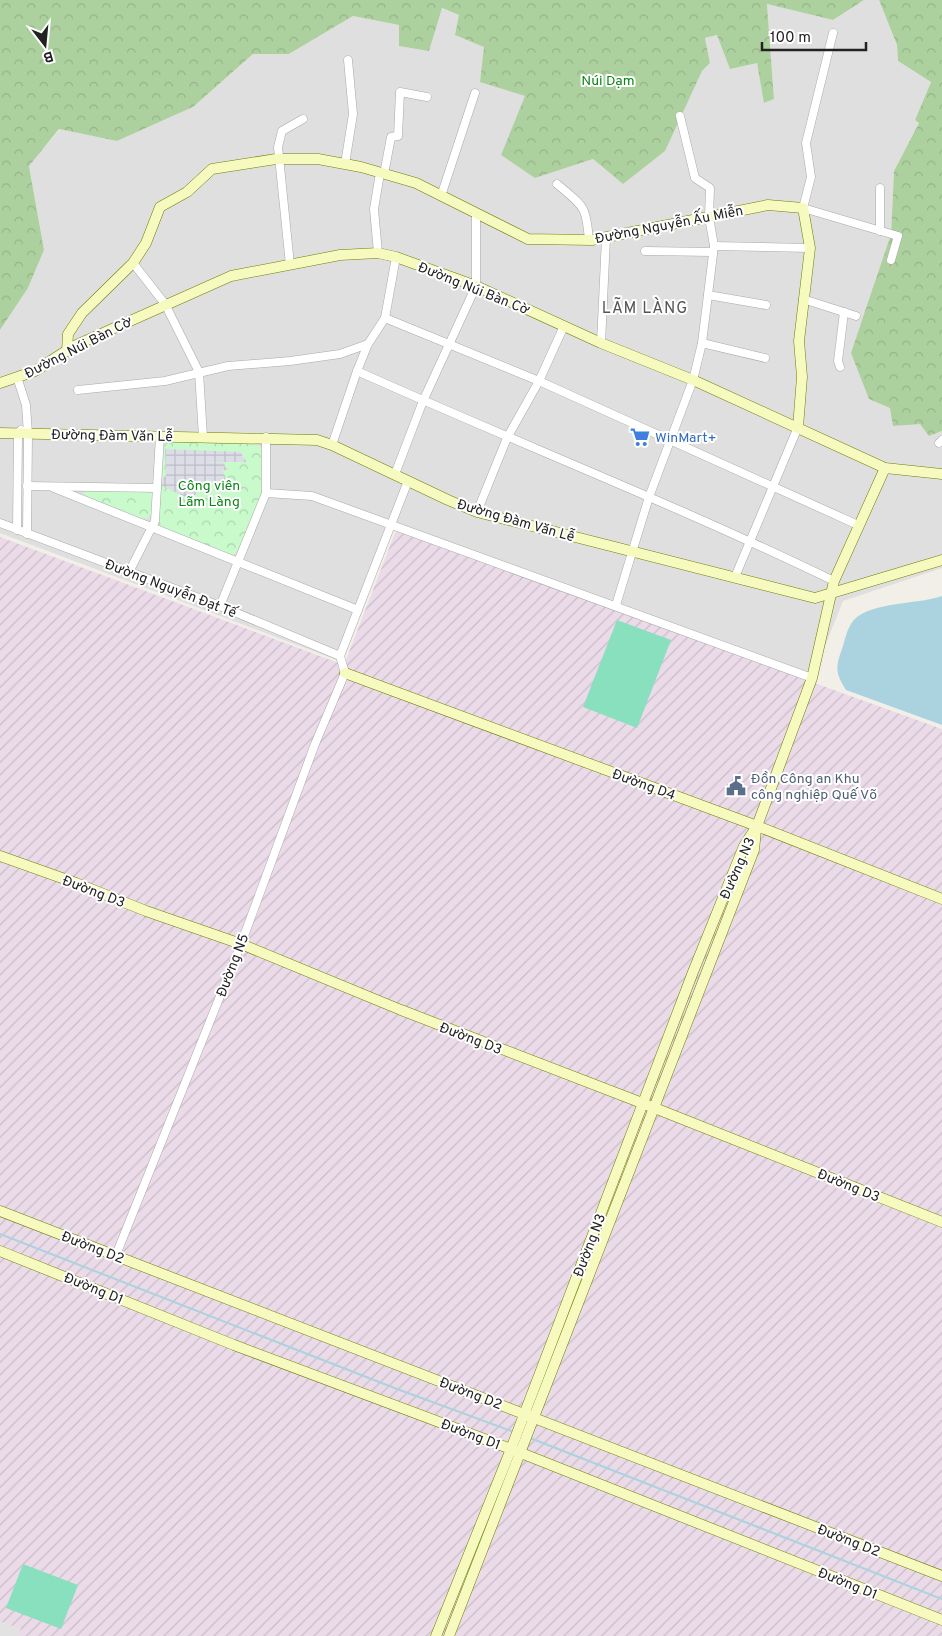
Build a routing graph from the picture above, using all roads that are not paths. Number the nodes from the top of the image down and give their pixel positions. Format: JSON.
{"nodes":[{"id":1,"x":833,"y":33,"type":"dead end"},
{"id":2,"x":348,"y":60,"type":"dead end"},
{"id":3,"x":475,"y":93,"type":"dead end"},
{"id":4,"x":427,"y":97,"type":"dead end"},
{"id":5,"x":680,"y":116,"type":"dead end"},
{"id":6,"x":303,"y":119,"type":"dead end"},
{"id":7,"x":279,"y":159,"type":"junction"},
{"id":8,"x":345,"y":164,"type":"junction"},
{"id":9,"x":382,"y":173,"type":"junction"},
{"id":10,"x":557,"y":184,"type":"dead end"},
{"id":11,"x":880,"y":188,"type":"dead end"},
{"id":12,"x":441,"y":196,"type":"junction"},
{"id":13,"x":803,"y":208,"type":"junction"},
{"id":14,"x":476,"y":214,"type":"junction"},
{"id":15,"x":709,"y":217,"type":"junction"},
{"id":16,"x":880,"y":231,"type":"junction"},
{"id":17,"x":606,"y":238,"type":"junction"},
{"id":18,"x":589,"y":240,"type":"junction"},
{"id":19,"x":810,"y":248,"type":"junction"},
{"id":20,"x":714,"y":249,"type":"junction"},
{"id":21,"x":645,"y":250,"type":"dead end"},
{"id":22,"x":378,"y":253,"type":"junction"},
{"id":23,"x":396,"y":257,"type":"junction"},
{"id":24,"x":891,"y":260,"type":"dead end"},
{"id":25,"x":133,"y":263,"type":"junction"},
{"id":26,"x":290,"y":264,"type":"junction"},
{"id":27,"x":476,"y":286,"type":"junction"},
{"id":28,"x":708,"y":295,"type":"junction"},
{"id":29,"x":802,"y":299,"type":"junction"},
{"id":30,"x":165,"y":304,"type":"junction"},
{"id":31,"x":766,"y":305,"type":"dead end"},
{"id":32,"x":844,"y":312,"type":"junction"},
{"id":33,"x":856,"y":316,"type":"dead end"},
{"id":34,"x":385,"y":318,"type":"junction"},
{"id":35,"x":564,"y":326,"type":"junction"},
{"id":36,"x":600,"y":343,"type":"junction"},
{"id":37,"x":702,"y":343,"type":"junction"},
{"id":38,"x":368,"y":344,"type":"junction"},
{"id":39,"x":448,"y":344,"type":"junction"},
{"id":40,"x":67,"y":351,"type":"junction"},
{"id":41,"x":765,"y":358,"type":"dead end"},
{"id":42,"x":840,"y":367,"type":"dead end"},
{"id":43,"x":357,"y":371,"type":"junction"},
{"id":44,"x":199,"y":372,"type":"junction"},
{"id":45,"x":17,"y":377,"type":"junction"},
{"id":46,"x":693,"y":380,"type":"junction"},
{"id":47,"x":539,"y":381,"type":"junction"},
{"id":48,"x":0,"y":383,"type":"edge"},
{"id":49,"x":78,"y":390,"type":"dead end"},
{"id":50,"x":423,"y":401,"type":"junction"},
{"id":51,"x":798,"y":427,"type":"junction"},
{"id":52,"x":25,"y":430,"type":"junction"},
{"id":53,"x":0,"y":432,"type":"edge"},
{"id":54,"x":160,"y":436,"type":"junction"},
{"id":55,"x":266,"y":437,"type":"junction"},
{"id":56,"x":203,"y":438,"type":"junction"},
{"id":57,"x":506,"y":438,"type":"junction"},
{"id":58,"x":670,"y":438,"type":"junction"},
{"id":59,"x":332,"y":445,"type":"junction"},
{"id":60,"x":885,"y":468,"type":"junction"},
{"id":61,"x":395,"y":474,"type":"junction"},
{"id":62,"x":942,"y":476,"type":"edge"},
{"id":63,"x":408,"y":481,"type":"junction"},
{"id":64,"x":774,"y":485,"type":"junction"},
{"id":65,"x":27,"y":486,"type":"junction"},
{"id":66,"x":54,"y":488,"type":"junction"},
{"id":67,"x":157,"y":488,"type":"junction"},
{"id":68,"x":266,"y":493,"type":"junction"},
{"id":69,"x":649,"y":497,"type":"junction"},
{"id":70,"x":477,"y":512,"type":"junction"},
{"id":71,"x":0,"y":523,"type":"edge"},
{"id":72,"x":391,"y":525,"type":"junction"},
{"id":73,"x":858,"y":525,"type":"junction"},
{"id":74,"x":151,"y":526,"type":"junction"},
{"id":75,"x":17,"y":530,"type":"junction"},
{"id":76,"x":26,"y":534,"type":"junction"},
{"id":77,"x":751,"y":541,"type":"junction"},
{"id":78,"x":632,"y":551,"type":"junction"},
{"id":79,"x":942,"y":560,"type":"edge"},
{"id":80,"x":237,"y":562,"type":"junction"},
{"id":81,"x":129,"y":572,"type":"junction"},
{"id":82,"x":735,"y":577,"type":"junction"},
{"id":83,"x":834,"y":581,"type":"junction"},
{"id":84,"x":830,"y":595,"type":"junction"},
{"id":85,"x":616,"y":605,"type":"junction"},
{"id":86,"x":220,"y":606,"type":"junction"},
{"id":87,"x":358,"y":610,"type":"junction"},
{"id":88,"x":340,"y":656,"type":"junction"},
{"id":89,"x":345,"y":673,"type":"junction"},
{"id":90,"x":812,"y":678,"type":"junction"},
{"id":91,"x":757,"y":826,"type":"junction"},
{"id":92,"x":0,"y":856,"type":"edge"},
{"id":93,"x":942,"y":899,"type":"edge"},
{"id":94,"x":242,"y":944,"type":"junction"},
{"id":95,"x":642,"y":1103,"type":"junction"},
{"id":96,"x":654,"y":1107,"type":"junction"},
{"id":97,"x":0,"y":1211,"type":"edge"},
{"id":98,"x":942,"y":1222,"type":"edge"},
{"id":99,"x":0,"y":1251,"type":"edge"},
{"id":100,"x":116,"y":1255,"type":"junction"},
{"id":101,"x":584,"y":1258,"type":"junction"},
{"id":102,"x":595,"y":1263,"type":"junction"},
{"id":103,"x":528,"y":1419,"type":"junction"},
{"id":104,"x":516,"y":1448,"type":"junction"},
{"id":105,"x":942,"y":1576,"type":"edge"},
{"id":106,"x":443,"y":1618,"type":"junction"},
{"id":107,"x":942,"y":1620,"type":"edge"},
{"id":108,"x":454,"y":1622,"type":"junction"},
{"id":109,"x":436,"y":1636,"type":"edge"},
{"id":110,"x":449,"y":1636,"type":"edge"}],
"edges":[{"from":1,"to":13,"type":"street"},
{"from":2,"to":8,"type":"street"},
{"from":3,"to":12,"type":"street"},
{"from":4,"to":9,"type":"street"},
{"from":5,"to":15,"type":"street"},
{"from":6,"to":7,"type":"street"},
{"from":7,"to":8,"type":"street","name":"Đường Nguyễn Ấu Miễn"},
{"from":7,"to":25,"type":"street","name":"Đường Nguyễn Ấu Miễn"},
{"from":7,"to":26,"type":"street"},
{"from":8,"to":9,"type":"street","name":"Đường Nguyễn Ấu Miễn"},
{"from":9,"to":12,"type":"street","name":"Đường Nguyễn Ấu Miễn"},
{"from":9,"to":22,"type":"street"},
{"from":10,"to":18,"type":"street"},
{"from":11,"to":16,"type":"street"},
{"from":12,"to":14,"type":"street","name":"Đường Nguyễn Ấu Miễn"},
{"from":13,"to":15,"type":"street","name":"Đường Nguyễn Ấu Miễn"},
{"from":13,"to":16,"type":"street"},
{"from":13,"to":19,"type":"street"},
{"from":14,"to":18,"type":"street","name":"Đường Nguyễn Ấu Miễn"},
{"from":14,"to":27,"type":"street"},
{"from":15,"to":17,"type":"street","name":"Đường Nguyễn Ấu Miễn"},
{"from":15,"to":20,"type":"street"},
{"from":16,"to":24,"type":"street"},
{"from":17,"to":18,"type":"street","name":"Đường Nguyễn Ấu Miễn"},
{"from":17,"to":36,"type":"street"},
{"from":19,"to":20,"type":"street"},
{"from":19,"to":29,"type":"street"},
{"from":20,"to":21,"type":"street"},
{"from":20,"to":28,"type":"street"},
{"from":22,"to":23,"type":"street","name":"Đường Núi Bàn Cờ"},
{"from":22,"to":26,"type":"street","name":"Đường Núi Bàn Cờ"},
{"from":23,"to":27,"type":"street","name":"Đường Núi Bàn Cờ"},
{"from":23,"to":34,"type":"street"},
{"from":25,"to":30,"type":"street"},
{"from":25,"to":40,"type":"street","name":"Đường Nguyễn Ấu Miễn"},
{"from":26,"to":30,"type":"street","name":"Đường Núi Bàn Cờ"},
{"from":27,"to":35,"type":"street","name":"Đường Núi Bàn Cờ"},
{"from":27,"to":39,"type":"street"},
{"from":28,"to":31,"type":"street"},
{"from":28,"to":37,"type":"street"},
{"from":29,"to":32,"type":"street"},
{"from":29,"to":51,"type":"street"},
{"from":30,"to":40,"type":"street","name":"Đường Núi Bàn Cờ"},
{"from":30,"to":44,"type":"street"},
{"from":32,"to":33,"type":"street"},
{"from":32,"to":42,"type":"street"},
{"from":34,"to":38,"type":"street"},
{"from":34,"to":39,"type":"street"},
{"from":35,"to":36,"type":"street","name":"Đường Núi Bàn Cờ"},
{"from":35,"to":47,"type":"street"},
{"from":36,"to":46,"type":"street","name":"Đường Núi Bàn Cờ"},
{"from":37,"to":41,"type":"street"},
{"from":37,"to":46,"type":"street"},
{"from":38,"to":43,"type":"street"},
{"from":38,"to":44,"type":"street"},
{"from":39,"to":47,"type":"street"},
{"from":39,"to":50,"type":"street"},
{"from":40,"to":45,"type":"street","name":"Đường Núi Bàn Cờ"},
{"from":43,"to":50,"type":"street"},
{"from":43,"to":59,"type":"street"},
{"from":44,"to":49,"type":"street"},
{"from":44,"to":56,"type":"street"},
{"from":45,"to":48,"type":"street","name":"Đường Núi Bàn Cờ"},
{"from":45,"to":52,"type":"street"},
{"from":46,"to":51,"type":"street","name":"Đường Núi Bàn Cờ"},
{"from":46,"to":58,"type":"street"},
{"from":47,"to":57,"type":"street"},
{"from":47,"to":58,"type":"street"},
{"from":50,"to":57,"type":"street"},
{"from":50,"to":61,"type":"street"},
{"from":51,"to":60,"type":"street","name":"Đường Núi Bàn Cờ"},
{"from":51,"to":64,"type":"street"},
{"from":52,"to":53,"type":"street","name":"Đường Đàm Văn Lễ"},
{"from":52,"to":54,"type":"street","name":"Đường Đàm Văn Lễ"},
{"from":52,"to":65,"type":"street"},
{"from":52,"to":75,"type":"street"},
{"from":54,"to":56,"type":"street","name":"Đường Đàm Văn Lễ"},
{"from":54,"to":67,"type":"street"},
{"from":55,"to":56,"type":"street","name":"Đường Đàm Văn Lễ"},
{"from":55,"to":59,"type":"street","name":"Đường Đàm Văn Lễ"},
{"from":55,"to":68,"type":"street"},
{"from":57,"to":69,"type":"street"},
{"from":57,"to":70,"type":"street"},
{"from":58,"to":64,"type":"street"},
{"from":58,"to":69,"type":"street"},
{"from":59,"to":61,"type":"street","name":"Đường Đàm Văn Lễ"},
{"from":60,"to":62,"type":"street","name":"Đường Núi Bàn Cờ"},
{"from":60,"to":73,"type":"street"},
{"from":61,"to":63,"type":"street","name":"Đường Đàm Văn Lễ"},
{"from":63,"to":70,"type":"street","name":"Đường Đàm Văn Lễ"},
{"from":63,"to":72,"type":"street"},
{"from":64,"to":73,"type":"street"},
{"from":64,"to":77,"type":"street"},
{"from":65,"to":66,"type":"street"},
{"from":65,"to":76,"type":"street"},
{"from":66,"to":67,"type":"street"},
{"from":66,"to":74,"type":"street"},
{"from":67,"to":74,"type":"street"},
{"from":68,"to":72,"type":"street"},
{"from":68,"to":80,"type":"street"},
{"from":69,"to":77,"type":"street"},
{"from":69,"to":78,"type":"street"},
{"from":70,"to":78,"type":"street","name":"Đường Đàm Văn Lễ"},
{"from":71,"to":75,"type":"street","name":"Đường Nguyễn Đạt Tế"},
{"from":72,"to":85,"type":"street"},
{"from":72,"to":87,"type":"street"},
{"from":73,"to":83,"type":"street"},
{"from":74,"to":80,"type":"street"},
{"from":74,"to":81,"type":"street"},
{"from":75,"to":76,"type":"street","name":"Đường Nguyễn Đạt Tế"},
{"from":76,"to":81,"type":"street","name":"Đường Nguyễn Đạt Tế"},
{"from":77,"to":82,"type":"street"},
{"from":77,"to":83,"type":"street"},
{"from":78,"to":82,"type":"street","name":"Đường Đàm Văn Lễ"},
{"from":78,"to":85,"type":"street"},
{"from":79,"to":84,"type":"street","name":"Đường Đàm Văn Lễ"},
{"from":80,"to":86,"type":"street"},
{"from":80,"to":87,"type":"street"},
{"from":81,"to":86,"type":"street","name":"Đường Nguyễn Đạt Tế"},
{"from":82,"to":84,"type":"street","name":"Đường Đàm Văn Lễ"},
{"from":83,"to":84,"type":"street"},
{"from":84,"to":90,"type":"street"},
{"from":85,"to":90,"type":"street"},
{"from":86,"to":88,"type":"street","name":"Đường Nguyễn Đạt Tế"},
{"from":87,"to":88,"type":"street"},
{"from":88,"to":89,"type":"street"},
{"from":89,"to":91,"type":"street","name":"Đường D4"},
{"from":89,"to":94,"type":"street","name":"Đường N5"},
{"from":90,"to":91,"type":"street"},
{"from":91,"to":93,"type":"street","name":"Đường D4"},
{"from":91,"to":95,"type":"street","name":"Đường N3"},
{"from":91,"to":96,"type":"street","name":"Đường N3"},
{"from":92,"to":94,"type":"street","name":"Đường D3"},
{"from":94,"to":95,"type":"street","name":"Đường D3"},
{"from":94,"to":100,"type":"street","name":"Đường N5"},
{"from":95,"to":96,"type":"street","name":"Đường D3"},
{"from":95,"to":101,"type":"street","name":"Đường N3"},
{"from":96,"to":98,"type":"street","name":"Đường D3"},
{"from":96,"to":102,"type":"street","name":"Đường N3"},
{"from":97,"to":100,"type":"street","name":"Đường D2"},
{"from":99,"to":104,"type":"street","name":"Đường D1"},
{"from":100,"to":103,"type":"street","name":"Đường D2"},
{"from":101,"to":102,"type":"street"},
{"from":101,"to":103,"type":"street","name":"Đường N3"},
{"from":102,"to":103,"type":"street","name":"Đường N3"},
{"from":103,"to":104,"type":"street","name":"Đường N3"},
{"from":103,"to":105,"type":"street","name":"Đường D2"},
{"from":104,"to":106,"type":"street","name":"Đường N3"},
{"from":104,"to":107,"type":"street","name":"Đường D1"},
{"from":104,"to":108,"type":"street","name":"Đường N3"},
{"from":106,"to":108,"type":"street"},
{"from":106,"to":109,"type":"street","name":"Đường N3"},
{"from":108,"to":110,"type":"street","name":"Đường N3"}]}
